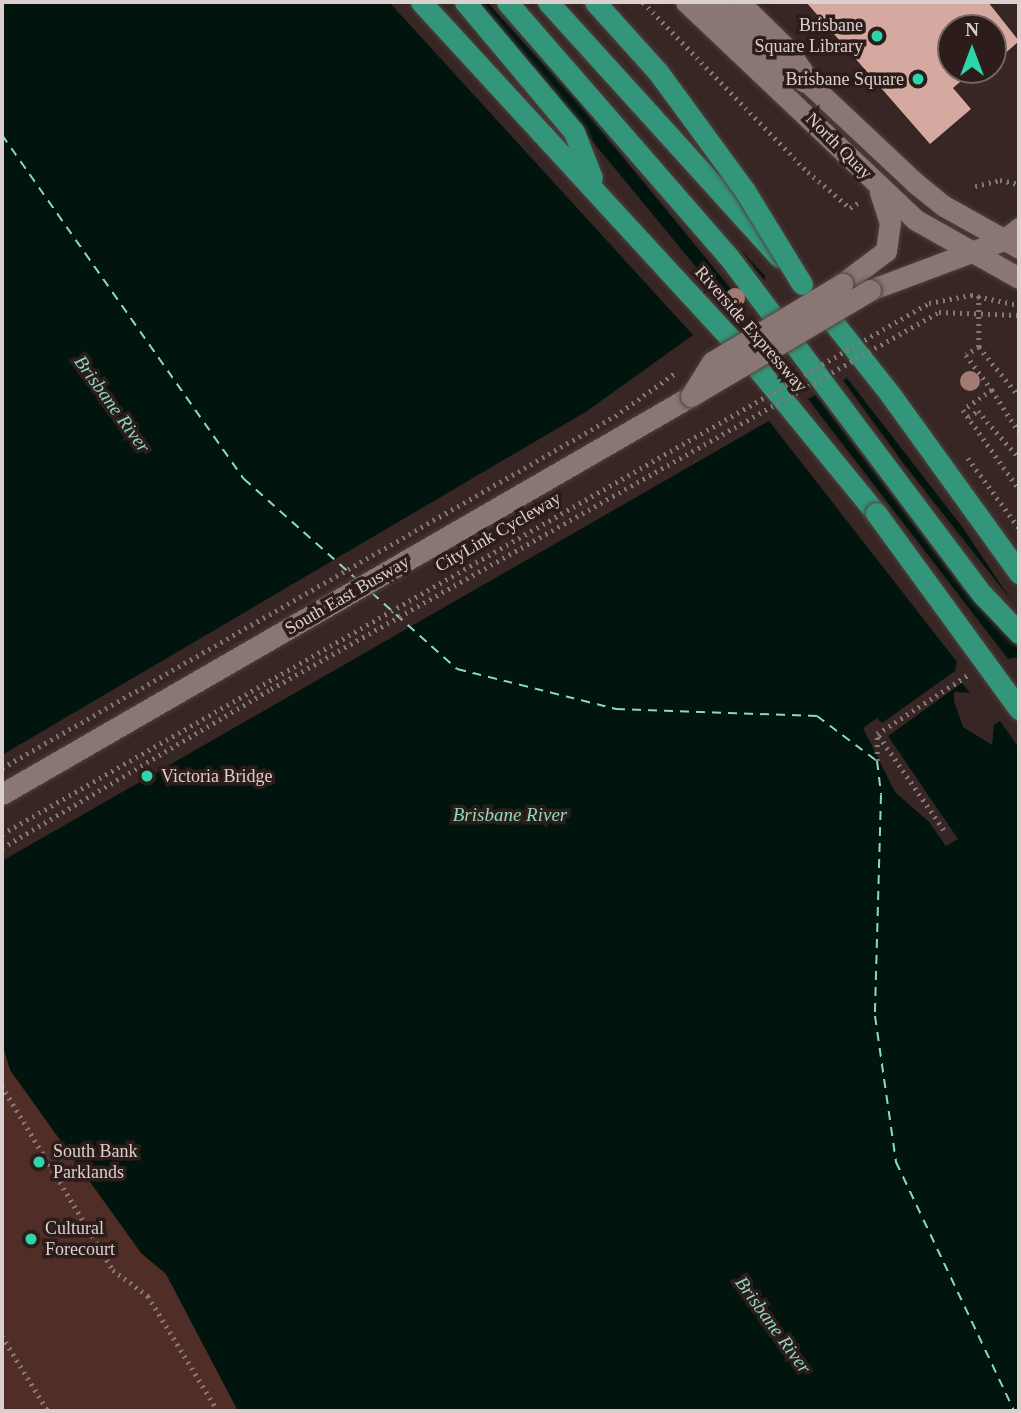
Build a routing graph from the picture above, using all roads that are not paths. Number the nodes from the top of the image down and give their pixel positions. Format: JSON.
{"nodes":[{"id":1,"x":421,"y":2,"type":"edge"},
{"id":2,"x":465,"y":2,"type":"edge"},
{"id":3,"x":507,"y":2,"type":"edge"},
{"id":4,"x":548,"y":2,"type":"edge"},
{"id":5,"x":595,"y":2,"type":"edge"},
{"id":6,"x":686,"y":2,"type":"edge"},
{"id":7,"x":712,"y":2,"type":"edge"},
{"id":8,"x":739,"y":2,"type":"edge"},
{"id":9,"x":773,"y":62,"type":"junction"},
{"id":10,"x":813,"y":87,"type":"junction"},
{"id":11,"x":794,"y":100,"type":"junction"},
{"id":12,"x":873,"y":180,"type":"junction"},
{"id":13,"x":599,"y":192,"type":"junction"},
{"id":14,"x":1014,"y":239,"type":"edge"},
{"id":15,"x":967,"y":252,"type":"junction"},
{"id":16,"x":1019,"y":278,"type":"edge"},
{"id":17,"x":802,"y":284,"type":"junction"},
{"id":18,"x":691,"y":396,"type":"junction"},
{"id":19,"x":1019,"y":573,"type":"edge"},
{"id":20,"x":1019,"y":634,"type":"edge"},
{"id":21,"x":1019,"y":709,"type":"edge"},
{"id":22,"x":2,"y":794,"type":"edge"}],
"edges":[{"from":1,"to":13,"type":"highway","name":"Riverside Expressway"},
{"from":2,"to":13,"type":"highway"},
{"from":3,"to":20,"type":"highway","bridge":true},
{"from":4,"to":17,"type":"highway","bridge":true},
{"from":5,"to":17,"type":"highway","bridge":true},
{"from":6,"to":11,"type":"street","name":"North Quay"},
{"from":7,"to":9,"type":"street"},
{"from":8,"to":10,"type":"street","name":"North Quay"},
{"from":9,"to":10,"type":"street"},
{"from":9,"to":11,"type":"street"},
{"from":10,"to":14,"type":"street","name":"North Quay"},
{"from":11,"to":12,"type":"street","name":"North Quay"},
{"from":12,"to":15,"type":"street","name":"North Quay"},
{"from":12,"to":18,"type":"street","name":"South East Busway","bridge":true},
{"from":13,"to":21,"type":"highway","name":"Riverside Expressway","bridge":true},
{"from":14,"to":15,"type":"street","name":"South East Busway"},
{"from":15,"to":16,"type":"street","name":"North Quay"},
{"from":15,"to":18,"type":"street","name":"South East Busway","bridge":true},
{"from":17,"to":19,"type":"highway","bridge":true},
{"from":18,"to":22,"type":"street","name":"South East Busway"}]}
